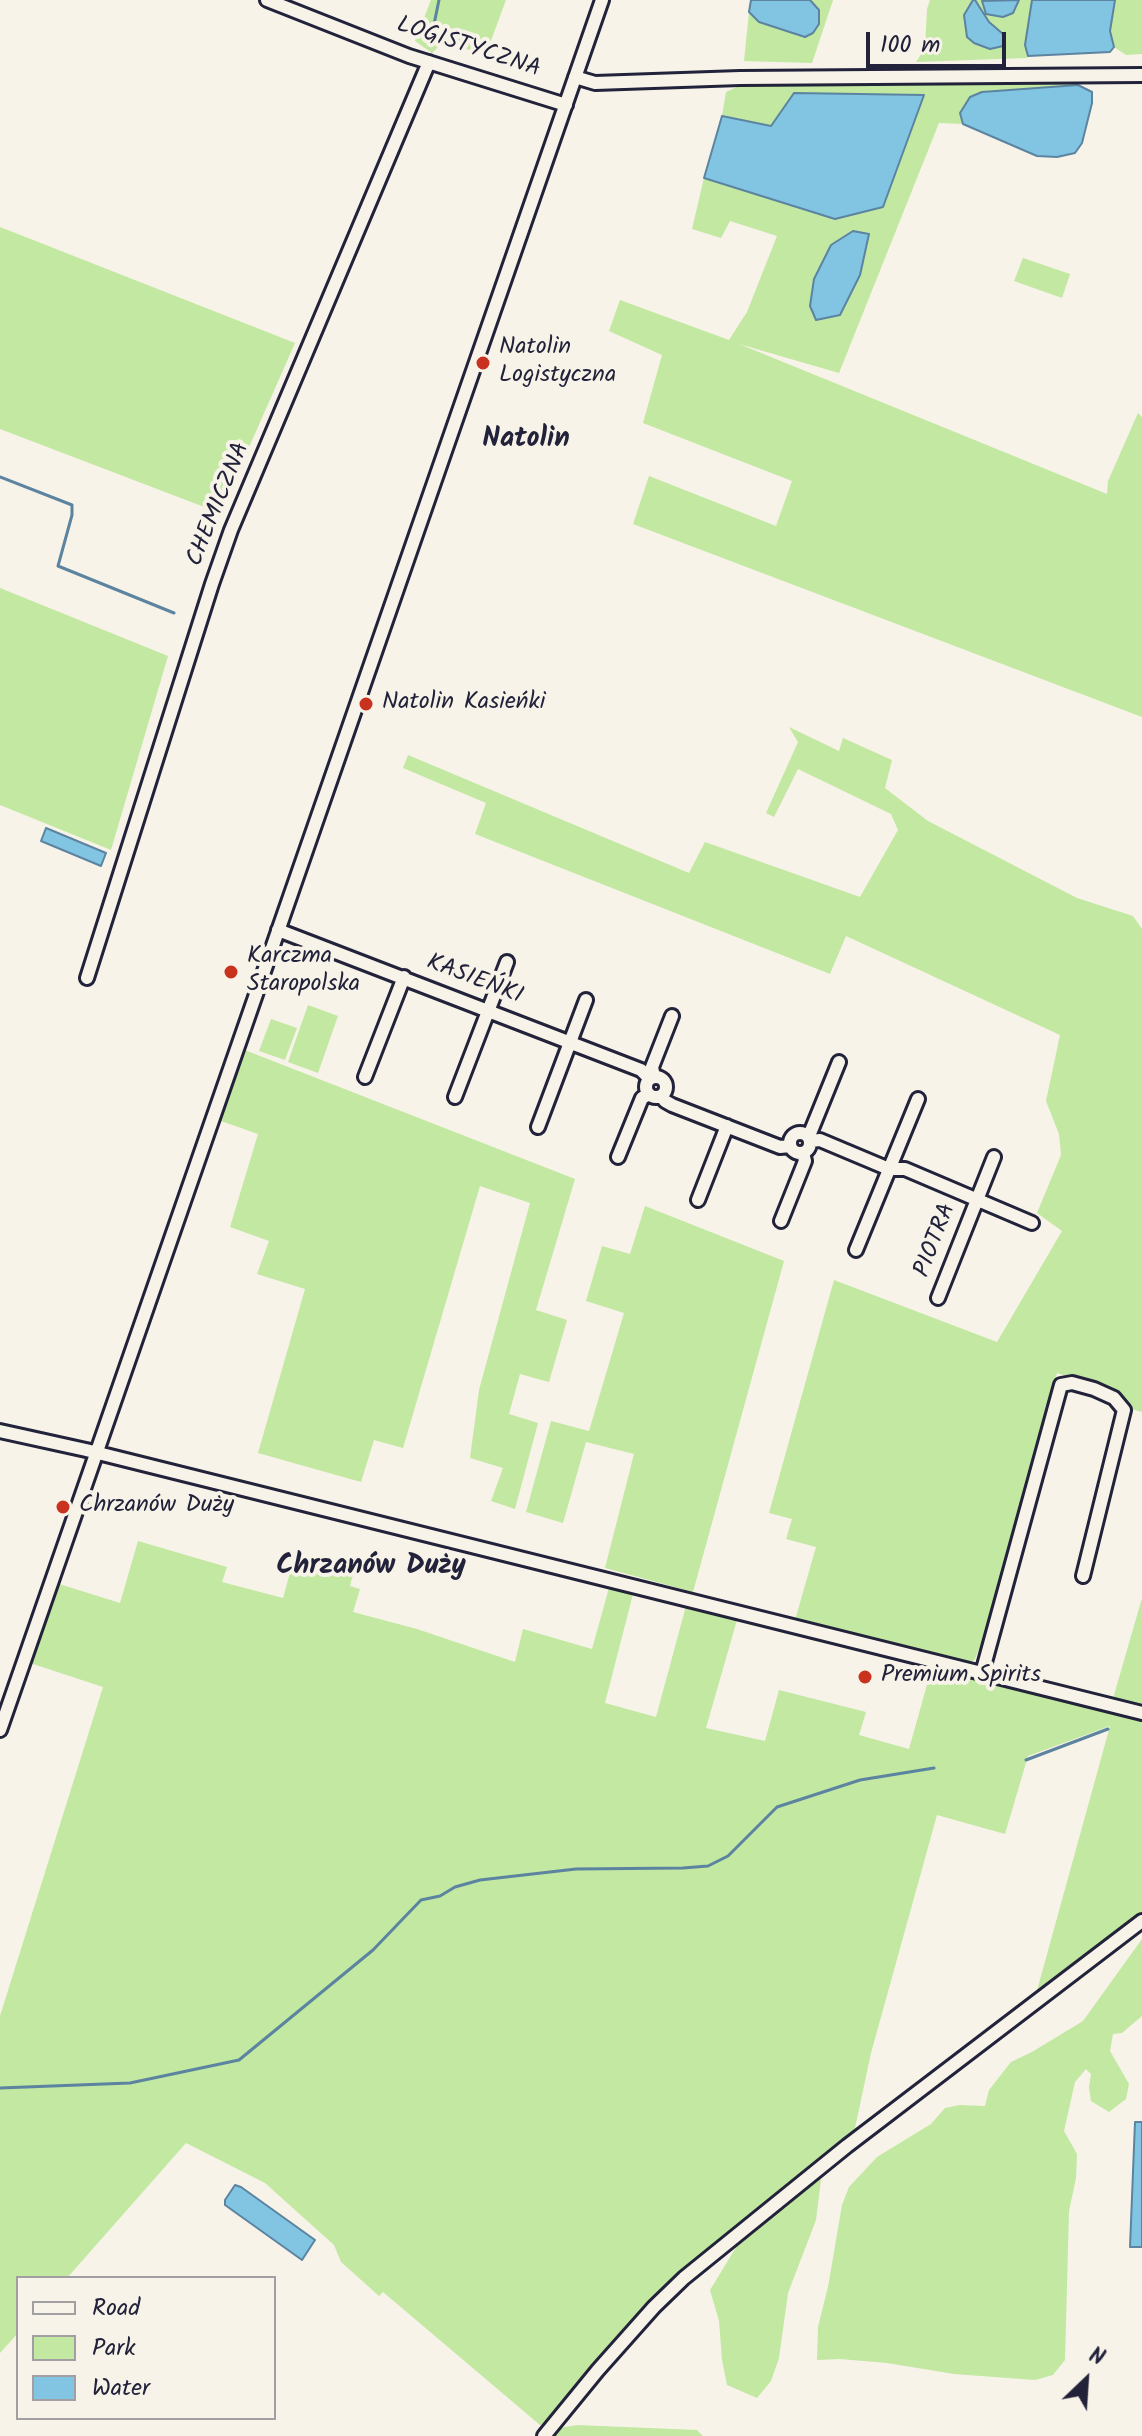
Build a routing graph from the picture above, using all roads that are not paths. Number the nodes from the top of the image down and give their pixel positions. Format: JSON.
{"nodes":[{"id":1,"x":267,"y":0,"type":"edge"},
{"id":2,"x":602,"y":0,"type":"edge"},
{"id":3,"x":429,"y":62,"type":"junction"},
{"id":4,"x":1142,"y":75,"type":"edge"},
{"id":5,"x":575,"y":77,"type":"junction"},
{"id":6,"x":566,"y":105,"type":"junction"},
{"id":7,"x":278,"y":930,"type":"junction"},
{"id":8,"x":507,"y":962,"type":"dead end"},
{"id":9,"x":404,"y":977,"type":"junction"},
{"id":10,"x":87,"y":978,"type":"dead end"},
{"id":11,"x":586,"y":1000,"type":"dead end"},
{"id":12,"x":487,"y":1011,"type":"junction"},
{"id":13,"x":672,"y":1016,"type":"dead end"},
{"id":14,"x":570,"y":1042,"type":"junction"},
{"id":15,"x":839,"y":1062,"type":"dead end"},
{"id":16,"x":365,"y":1077,"type":"dead end"},
{"id":17,"x":652,"y":1078,"type":"junction"},
{"id":18,"x":655,"y":1095,"type":"junction"},
{"id":19,"x":455,"y":1097,"type":"dead end"},
{"id":20,"x":918,"y":1099,"type":"dead end"},
{"id":21,"x":727,"y":1126,"type":"junction"},
{"id":22,"x":538,"y":1127,"type":"dead end"},
{"id":23,"x":808,"y":1138,"type":"junction"},
{"id":24,"x":790,"y":1146,"type":"junction"},
{"id":25,"x":803,"y":1153,"type":"junction"},
{"id":26,"x":618,"y":1157,"type":"dead end"},
{"id":27,"x":994,"y":1157,"type":"dead end"},
{"id":28,"x":889,"y":1169,"type":"junction"},
{"id":29,"x":976,"y":1199,"type":"junction"},
{"id":30,"x":698,"y":1200,"type":"dead end"},
{"id":31,"x":781,"y":1221,"type":"dead end"},
{"id":32,"x":1032,"y":1223,"type":"dead end"},
{"id":33,"x":856,"y":1250,"type":"dead end"},
{"id":34,"x":938,"y":1298,"type":"dead end"},
{"id":35,"x":0,"y":1431,"type":"edge"},
{"id":36,"x":96,"y":1453,"type":"junction"},
{"id":37,"x":1083,"y":1576,"type":"dead end"},
{"id":38,"x":982,"y":1673,"type":"junction"},
{"id":39,"x":1142,"y":1713,"type":"edge"},
{"id":40,"x":0,"y":1730,"type":"edge"},
{"id":41,"x":1142,"y":1921,"type":"edge"},
{"id":42,"x":544,"y":2436,"type":"edge"}],
"edges":[{"from":1,"to":3,"type":"street","name":"LOGISTYCZNA"},
{"from":2,"to":5,"type":"street"},
{"from":3,"to":6,"type":"street","name":"LOGISTYCZNA"},
{"from":3,"to":10,"type":"street","name":"CHEMICZNA"},
{"from":4,"to":5,"type":"street"},
{"from":5,"to":6,"type":"street"},
{"from":6,"to":7,"type":"street"},
{"from":7,"to":9,"type":"street","name":"KASIEŃKI"},
{"from":7,"to":36,"type":"street"},
{"from":8,"to":12,"type":"street"},
{"from":9,"to":12,"type":"street","name":"KASIEŃKI"},
{"from":9,"to":16,"type":"street"},
{"from":11,"to":14,"type":"street"},
{"from":12,"to":14,"type":"street","name":"KASIEŃKI"},
{"from":12,"to":19,"type":"street"},
{"from":13,"to":17,"type":"street"},
{"from":14,"to":17,"type":"street","name":"KASIEŃKI"},
{"from":14,"to":22,"type":"street"},
{"from":15,"to":23,"type":"street"},
{"from":17,"to":18,"type":"street"},
{"from":18,"to":21,"type":"street"},
{"from":18,"to":26,"type":"street"},
{"from":20,"to":28,"type":"street"},
{"from":21,"to":24,"type":"street"},
{"from":21,"to":30,"type":"street"},
{"from":23,"to":24,"type":"street"},
{"from":23,"to":25,"type":"street"},
{"from":23,"to":28,"type":"street"},
{"from":24,"to":25,"type":"street"},
{"from":25,"to":31,"type":"street"},
{"from":27,"to":29,"type":"street","name":"PIOTRA"},
{"from":28,"to":29,"type":"street"},
{"from":28,"to":33,"type":"street"},
{"from":29,"to":32,"type":"street"},
{"from":29,"to":34,"type":"street","name":"PIOTRA"},
{"from":35,"to":36,"type":"street"},
{"from":36,"to":38,"type":"street"},
{"from":36,"to":40,"type":"street"},
{"from":37,"to":38,"type":"street"},
{"from":38,"to":39,"type":"street"},
{"from":41,"to":42,"type":"street"}]}
